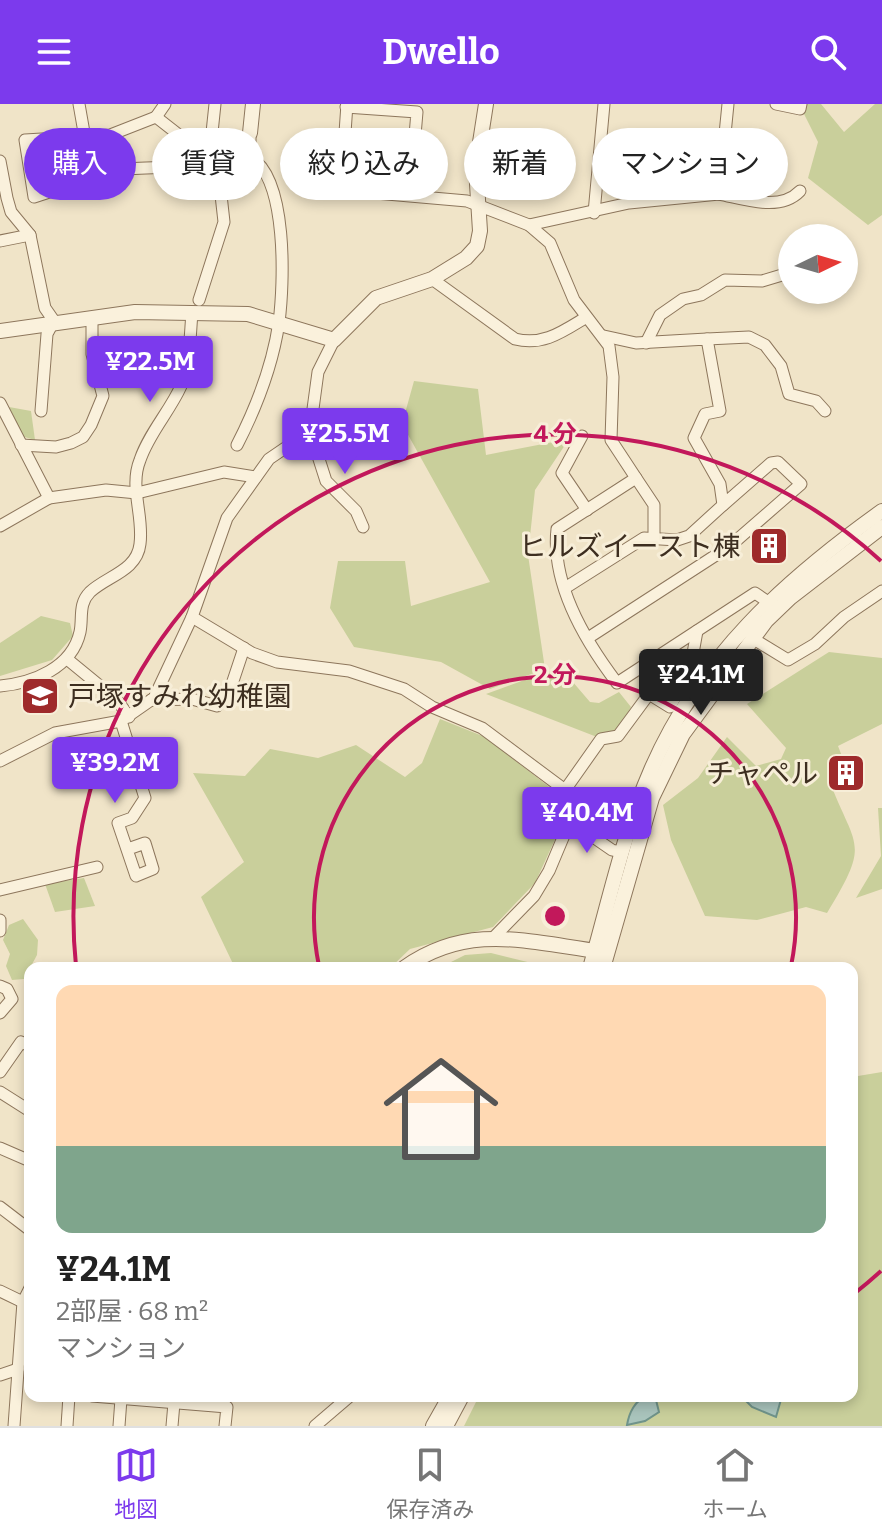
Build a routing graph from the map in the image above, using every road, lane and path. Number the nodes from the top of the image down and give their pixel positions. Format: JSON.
{"nodes":[{"id":1,"x":79,"y":104,"type":"edge"},
{"id":2,"x":165,"y":104,"type":"edge"},
{"id":3,"x":215,"y":104,"type":"edge"},
{"id":4,"x":253,"y":104,"type":"edge"},
{"id":5,"x":486,"y":104,"type":"edge"},
{"id":6,"x":604,"y":104,"type":"edge"},
{"id":7,"x":728,"y":104,"type":"edge"},
{"id":8,"x":778,"y":104,"type":"edge"},
{"id":9,"x":801,"y":104,"type":"edge"},
{"id":10,"x":346,"y":105,"type":"edge"},
{"id":11,"x":156,"y":117,"type":"junction"},
{"id":12,"x":83,"y":128,"type":"edge"},
{"id":13,"x":128,"y":128,"type":"edge"},
{"id":14,"x":170,"y":128,"type":"edge"},
{"id":15,"x":212,"y":128,"type":"edge"},
{"id":16,"x":251,"y":128,"type":"edge"},
{"id":17,"x":344,"y":128,"type":"edge"},
{"id":18,"x":416,"y":128,"type":"edge"},
{"id":19,"x":726,"y":128,"type":"edge"},
{"id":20,"x":0,"y":161,"type":"edge"},
{"id":21,"x":264,"y":174,"type":"edge"},
{"id":22,"x":800,"y":191,"type":"dead end"},
{"id":23,"x":222,"y":200,"type":"edge"},
{"id":24,"x":432,"y":200,"type":"edge"},
{"id":25,"x":659,"y":200,"type":"edge"},
{"id":26,"x":753,"y":200,"type":"edge"},
{"id":27,"x":787,"y":200,"type":"edge"},
{"id":28,"x":788,"y":200,"type":"edge"},
{"id":29,"x":477,"y":205,"type":"junction"},
{"id":30,"x":594,"y":213,"type":"junction"},
{"id":31,"x":529,"y":225,"type":"junction"},
{"id":32,"x":30,"y":235,"type":"junction"},
{"id":33,"x":0,"y":241,"type":"edge"},
{"id":34,"x":778,"y":276,"type":"edge"},
{"id":35,"x":432,"y":279,"type":"junction"},
{"id":36,"x":196,"y":307,"type":"junction"},
{"id":37,"x":92,"y":318,"type":"junction"},
{"id":38,"x":585,"y":318,"type":"junction"},
{"id":39,"x":54,"y":321,"type":"junction"},
{"id":40,"x":279,"y":322,"type":"junction"},
{"id":41,"x":0,"y":331,"type":"edge"},
{"id":42,"x":604,"y":336,"type":"junction"},
{"id":43,"x":707,"y":339,"type":"junction"},
{"id":44,"x":334,"y":340,"type":"junction"},
{"id":45,"x":646,"y":343,"type":"junction"},
{"id":46,"x":0,"y":403,"type":"edge"},
{"id":47,"x":41,"y":411,"type":"dead end"},
{"id":48,"x":825,"y":411,"type":"dead end"},
{"id":49,"x":310,"y":431,"type":"junction"},
{"id":50,"x":582,"y":436,"type":"dead end"},
{"id":51,"x":21,"y":445,"type":"junction"},
{"id":52,"x":237,"y":445,"type":"dead end"},
{"id":53,"x":256,"y":477,"type":"junction"},
{"id":54,"x":636,"y":478,"type":"junction"},
{"id":55,"x":137,"y":493,"type":"junction"},
{"id":56,"x":49,"y":498,"type":"junction"},
{"id":57,"x":723,"y":505,"type":"junction"},
{"id":58,"x":587,"y":510,"type":"junction"},
{"id":59,"x":882,"y":511,"type":"edge"},
{"id":60,"x":0,"y":526,"type":"edge"},
{"id":61,"x":363,"y":527,"type":"dead end"},
{"id":62,"x":882,"y":527,"type":"edge"},
{"id":63,"x":654,"y":538,"type":"junction"},
{"id":64,"x":565,"y":588,"type":"junction"},
{"id":65,"x":882,"y":591,"type":"edge"},
{"id":66,"x":773,"y":605,"type":"junction"},
{"id":67,"x":192,"y":617,"type":"junction"},
{"id":68,"x":697,"y":631,"type":"junction"},
{"id":69,"x":588,"y":638,"type":"junction"},
{"id":70,"x":752,"y":638,"type":"junction"},
{"id":71,"x":244,"y":648,"type":"junction"},
{"id":72,"x":67,"y":659,"type":"junction"},
{"id":73,"x":0,"y":686,"type":"edge"},
{"id":74,"x":151,"y":700,"type":"junction"},
{"id":75,"x":125,"y":719,"type":"junction"},
{"id":76,"x":0,"y":761,"type":"edge"},
{"id":77,"x":565,"y":790,"type":"junction"},
{"id":78,"x":570,"y":821,"type":"junction"},
{"id":79,"x":128,"y":849,"type":"dead end"},
{"id":80,"x":621,"y":852,"type":"junction"},
{"id":81,"x":97,"y":867,"type":"dead end"},
{"id":82,"x":0,"y":890,"type":"edge"},
{"id":83,"x":0,"y":920,"type":"edge"},
{"id":84,"x":0,"y":931,"type":"edge"},
{"id":85,"x":494,"y":937,"type":"junction"},
{"id":86,"x":601,"y":952,"type":"junction"},
{"id":87,"x":416,"y":962,"type":"edge"},
{"id":88,"x":594,"y":962,"type":"edge"},
{"id":89,"x":602,"y":962,"type":"edge"},
{"id":90,"x":0,"y":986,"type":"edge"},
{"id":91,"x":0,"y":1013,"type":"edge"},
{"id":92,"x":24,"y":1043,"type":"edge"},
{"id":93,"x":0,"y":1072,"type":"edge"},
{"id":94,"x":0,"y":1092,"type":"edge"},
{"id":95,"x":24,"y":1107,"type":"edge"},
{"id":96,"x":0,"y":1148,"type":"edge"},
{"id":97,"x":24,"y":1158,"type":"edge"},
{"id":98,"x":0,"y":1207,"type":"edge"},
{"id":99,"x":24,"y":1225,"type":"edge"},
{"id":100,"x":0,"y":1291,"type":"edge"},
{"id":101,"x":24,"y":1303,"type":"edge"},
{"id":102,"x":24,"y":1326,"type":"edge"},
{"id":103,"x":18,"y":1369,"type":"junction"},
{"id":104,"x":0,"y":1375,"type":"edge"},
{"id":105,"x":24,"y":1389,"type":"edge"},
{"id":106,"x":69,"y":1402,"type":"edge"},
{"id":107,"x":121,"y":1402,"type":"edge"},
{"id":108,"x":161,"y":1402,"type":"edge"},
{"id":109,"x":343,"y":1402,"type":"edge"},
{"id":110,"x":447,"y":1402,"type":"edge"},
{"id":111,"x":459,"y":1402,"type":"edge"},
{"id":112,"x":174,"y":1403,"type":"junction"},
{"id":113,"x":14,"y":1426,"type":"edge"},
{"id":114,"x":67,"y":1426,"type":"edge"},
{"id":115,"x":119,"y":1426,"type":"edge"},
{"id":116,"x":172,"y":1426,"type":"edge"},
{"id":117,"x":225,"y":1426,"type":"edge"},
{"id":118,"x":315,"y":1426,"type":"edge"},
{"id":119,"x":433,"y":1426,"type":"edge"},
{"id":120,"x":446,"y":1426,"type":"edge"}],
"edges":[{"from":1,"to":12,"type":"street"},
{"from":2,"to":11,"type":"street"},
{"from":3,"to":15,"type":"street"},
{"from":4,"to":16,"type":"street"},
{"from":5,"to":29,"type":"street"},
{"from":6,"to":30,"type":"street"},
{"from":7,"to":19,"type":"street"},
{"from":8,"to":9,"type":"street"},
{"from":10,"to":17,"type":"street"},
{"from":10,"to":18,"type":"street"},
{"from":11,"to":13,"type":"street"},
{"from":11,"to":14,"type":"street"},
{"from":20,"to":32,"type":"street"},
{"from":21,"to":40,"type":"street"},
{"from":22,"to":28,"type":"street"},
{"from":23,"to":36,"type":"street"},
{"from":24,"to":29,"type":"street"},
{"from":25,"to":30,"type":"street"},
{"from":26,"to":27,"type":"street"},
{"from":29,"to":31,"type":"street"},
{"from":29,"to":35,"type":"street"},
{"from":30,"to":31,"type":"street"},
{"from":31,"to":38,"type":"street"},
{"from":32,"to":33,"type":"street"},
{"from":32,"to":39,"type":"street"},
{"from":34,"to":45,"type":"street"},
{"from":35,"to":38,"type":"street"},
{"from":35,"to":44,"type":"street"},
{"from":36,"to":37,"type":"street"},
{"from":36,"to":40,"type":"street"},
{"from":36,"to":55,"type":"street"},
{"from":37,"to":39,"type":"street"},
{"from":37,"to":51,"type":"street"},
{"from":38,"to":42,"type":"street"},
{"from":39,"to":41,"type":"street"},
{"from":39,"to":47,"type":"street"},
{"from":40,"to":44,"type":"street"},
{"from":40,"to":52,"type":"street"},
{"from":42,"to":45,"type":"street"},
{"from":42,"to":54,"type":"street"},
{"from":43,"to":45,"type":"street"},
{"from":43,"to":48,"type":"street"},
{"from":43,"to":57,"type":"street"},
{"from":44,"to":49,"type":"street"},
{"from":46,"to":51,"type":"street"},
{"from":49,"to":53,"type":"street"},
{"from":49,"to":61,"type":"street"},
{"from":50,"to":58,"type":"street"},
{"from":51,"to":56,"type":"street"},
{"from":53,"to":55,"type":"street"},
{"from":53,"to":67,"type":"street"},
{"from":54,"to":58,"type":"street"},
{"from":54,"to":63,"type":"street"},
{"from":55,"to":56,"type":"street"},
{"from":55,"to":72,"type":"street"},
{"from":56,"to":60,"type":"street"},
{"from":57,"to":63,"type":"street"},
{"from":57,"to":69,"type":"street"},
{"from":58,"to":64,"type":"street"},
{"from":59,"to":66,"type":"street"},
{"from":62,"to":66,"type":"street"},
{"from":63,"to":64,"type":"street"},
{"from":64,"to":69,"type":"street"},
{"from":65,"to":70,"type":"street"},
{"from":66,"to":68,"type":"street"},
{"from":66,"to":70,"type":"street"},
{"from":66,"to":80,"type":"street"},
{"from":67,"to":71,"type":"street"},
{"from":67,"to":74,"type":"street"},
{"from":68,"to":69,"type":"street"},
{"from":68,"to":77,"type":"street"},
{"from":70,"to":86,"type":"street"},
{"from":71,"to":74,"type":"street"},
{"from":71,"to":77,"type":"street"},
{"from":72,"to":73,"type":"street"},
{"from":72,"to":75,"type":"street"},
{"from":74,"to":75,"type":"street"},
{"from":75,"to":76,"type":"street"},
{"from":75,"to":79,"type":"street"},
{"from":77,"to":78,"type":"street"},
{"from":78,"to":80,"type":"street"},
{"from":78,"to":85,"type":"street"},
{"from":80,"to":86,"type":"street"},
{"from":81,"to":82,"type":"street"},
{"from":83,"to":84,"type":"street"},
{"from":85,"to":86,"type":"street"},
{"from":85,"to":87,"type":"street"},
{"from":86,"to":88,"type":"street"},
{"from":86,"to":89,"type":"street"},
{"from":90,"to":91,"type":"street"},
{"from":92,"to":93,"type":"street"},
{"from":94,"to":95,"type":"street"},
{"from":96,"to":97,"type":"street"},
{"from":98,"to":99,"type":"street"},
{"from":100,"to":101,"type":"street"},
{"from":102,"to":103,"type":"street"},
{"from":103,"to":104,"type":"street"},
{"from":103,"to":105,"type":"street"},
{"from":105,"to":113,"type":"street"},
{"from":106,"to":114,"type":"street"},
{"from":107,"to":115,"type":"street"},
{"from":108,"to":112,"type":"street"},
{"from":109,"to":118,"type":"street"},
{"from":110,"to":119,"type":"street"},
{"from":111,"to":120,"type":"street"},
{"from":112,"to":116,"type":"street"},
{"from":112,"to":117,"type":"street"}]}
